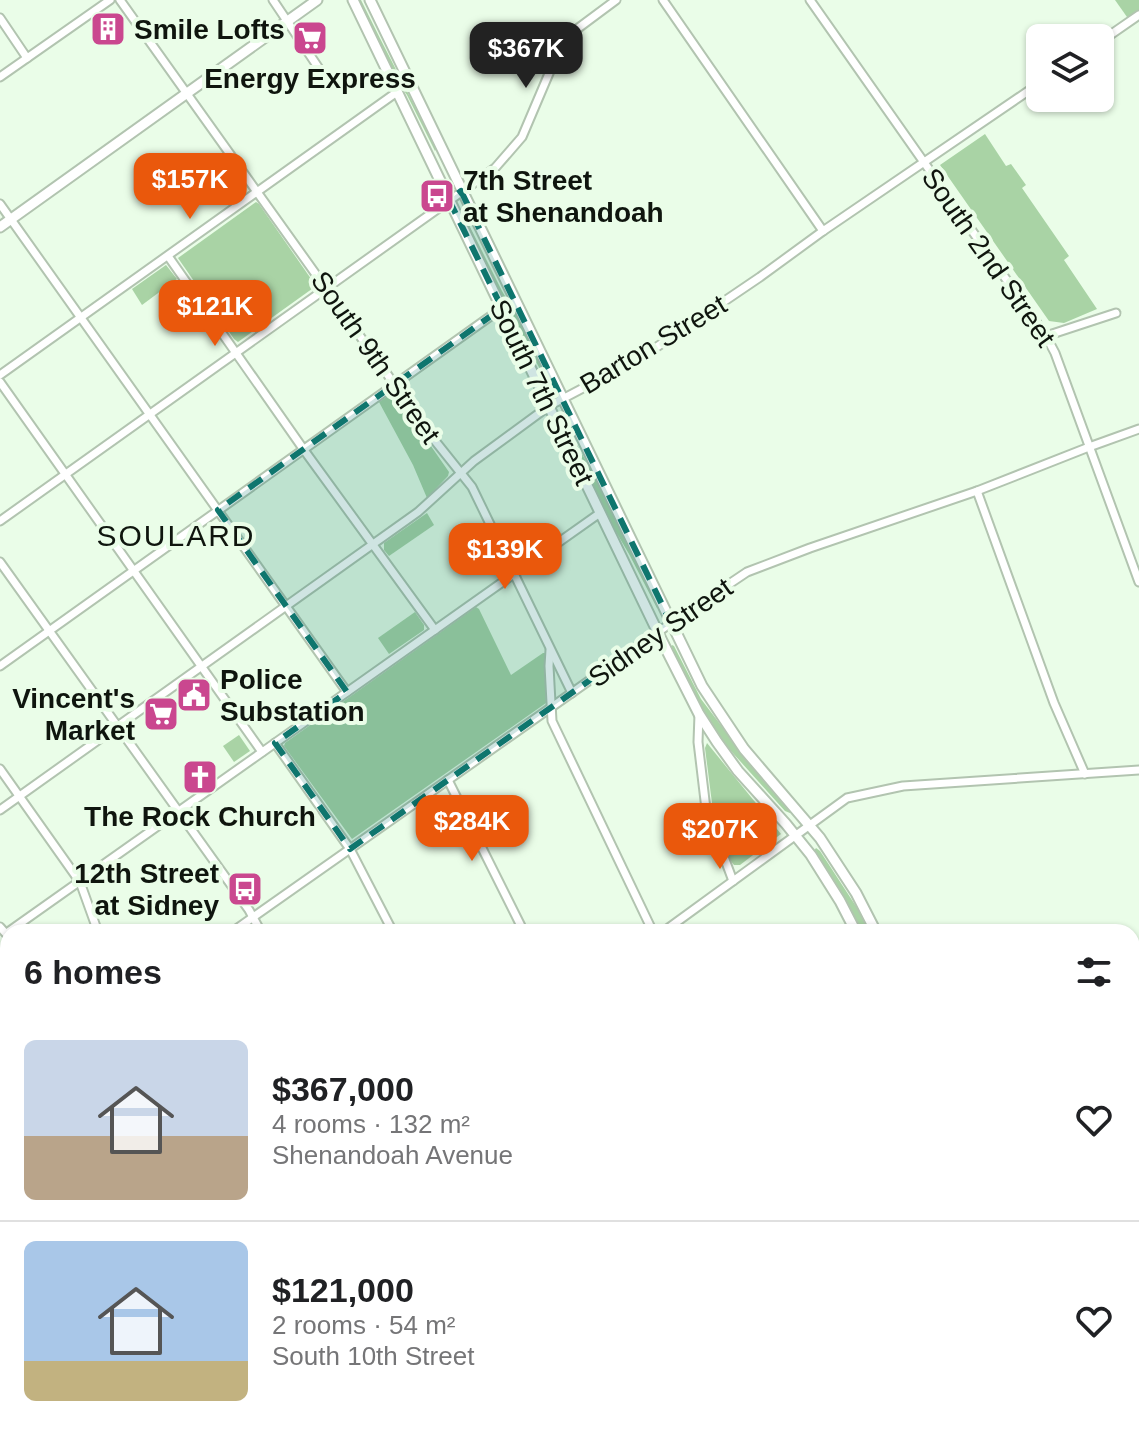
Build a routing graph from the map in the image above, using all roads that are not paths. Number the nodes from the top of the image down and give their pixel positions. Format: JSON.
{"nodes":[{"id":1,"x":110,"y":0,"type":"edge"},
{"id":2,"x":120,"y":0,"type":"edge"},
{"id":3,"x":273,"y":0,"type":"edge"},
{"id":4,"x":317,"y":0,"type":"edge"},
{"id":5,"x":353,"y":0,"type":"edge"},
{"id":6,"x":616,"y":0,"type":"edge"},
{"id":7,"x":663,"y":0,"type":"edge"},
{"id":8,"x":810,"y":0,"type":"edge"},
{"id":9,"x":372,"y":2,"type":"edge"},
{"id":10,"x":1139,"y":15,"type":"edge"},
{"id":11,"x":0,"y":18,"type":"edge"},
{"id":12,"x":287,"y":21,"type":"junction"},
{"id":13,"x":1114,"y":32,"type":"edge"},
{"id":14,"x":27,"y":58,"type":"junction"},
{"id":15,"x":322,"y":73,"type":"dead end"},
{"id":16,"x":0,"y":77,"type":"edge"},
{"id":17,"x":397,"y":92,"type":"junction"},
{"id":18,"x":187,"y":93,"type":"junction"},
{"id":19,"x":1026,"y":93,"type":"edge"},
{"id":20,"x":924,"y":163,"type":"junction"},
{"id":21,"x":258,"y":191,"type":"junction"},
{"id":22,"x":461,"y":191,"type":"junction"},
{"id":23,"x":449,"y":200,"type":"junction"},
{"id":24,"x":0,"y":204,"type":"edge"},
{"id":25,"x":11,"y":219,"type":"junction"},
{"id":26,"x":0,"y":227,"type":"edge"},
{"id":27,"x":823,"y":231,"type":"junction"},
{"id":28,"x":168,"y":256,"type":"junction"},
{"id":29,"x":326,"y":287,"type":"junction"},
{"id":30,"x":502,"y":308,"type":"junction"},
{"id":31,"x":1116,"y":313,"type":"dead end"},
{"id":32,"x":81,"y":318,"type":"junction"},
{"id":33,"x":1046,"y":336,"type":"junction"},
{"id":34,"x":237,"y":352,"type":"junction"},
{"id":35,"x":0,"y":375,"type":"edge"},
{"id":36,"x":0,"y":382,"type":"edge"},
{"id":37,"x":395,"y":384,"type":"junction"},
{"id":38,"x":562,"y":399,"type":"junction"},
{"id":39,"x":549,"y":406,"type":"junction"},
{"id":40,"x":149,"y":414,"type":"junction"},
{"id":41,"x":1139,"y":429,"type":"edge"},
{"id":42,"x":1089,"y":447,"type":"junction"},
{"id":43,"x":304,"y":450,"type":"junction"},
{"id":44,"x":461,"y":473,"type":"junction"},
{"id":45,"x":66,"y":474,"type":"junction"},
{"id":46,"x":977,"y":491,"type":"junction"},
{"id":47,"x":218,"y":510,"type":"junction"},
{"id":48,"x":600,"y":513,"type":"junction"},
{"id":49,"x":0,"y":521,"type":"edge"},
{"id":50,"x":373,"y":544,"type":"junction"},
{"id":51,"x":1135,"y":559,"type":"edge"},
{"id":52,"x":0,"y":562,"type":"edge"},
{"id":53,"x":134,"y":570,"type":"junction"},
{"id":54,"x":514,"y":574,"type":"junction"},
{"id":55,"x":1139,"y":582,"type":"edge"},
{"id":56,"x":286,"y":606,"type":"junction"},
{"id":57,"x":671,"y":623,"type":"junction"},
{"id":58,"x":435,"y":630,"type":"junction"},
{"id":59,"x":49,"y":631,"type":"junction"},
{"id":60,"x":658,"y":632,"type":"junction"},
{"id":61,"x":551,"y":649,"type":"junction"},
{"id":62,"x":0,"y":666,"type":"edge"},
{"id":63,"x":202,"y":666,"type":"junction"},
{"id":64,"x":347,"y":692,"type":"junction"},
{"id":65,"x":572,"y":693,"type":"junction"},
{"id":66,"x":550,"y":708,"type":"junction"},
{"id":67,"x":699,"y":714,"type":"junction"},
{"id":68,"x":117,"y":726,"type":"junction"},
{"id":69,"x":275,"y":743,"type":"junction"},
{"id":70,"x":262,"y":752,"type":"junction"},
{"id":71,"x":0,"y":769,"type":"edge"},
{"id":72,"x":1139,"y":770,"type":"edge"},
{"id":73,"x":1085,"y":774,"type":"junction"},
{"id":74,"x":448,"y":780,"type":"junction"},
{"id":75,"x":19,"y":796,"type":"junction"},
{"id":76,"x":0,"y":810,"type":"edge"},
{"id":77,"x":178,"y":811,"type":"junction"},
{"id":78,"x":811,"y":825,"type":"junction"},
{"id":79,"x":795,"y":835,"type":"junction"},
{"id":80,"x":350,"y":849,"type":"junction"},
{"id":81,"x":733,"y":881,"type":"junction"},
{"id":82,"x":80,"y":882,"type":"junction"},
{"id":83,"x":253,"y":917,"type":"junction"},
{"id":84,"x":18,"y":924,"type":"edge"},
{"id":85,"x":95,"y":924,"type":"edge"},
{"id":86,"x":243,"y":924,"type":"edge"},
{"id":87,"x":257,"y":924,"type":"edge"},
{"id":88,"x":389,"y":924,"type":"edge"},
{"id":89,"x":520,"y":924,"type":"edge"},
{"id":90,"x":649,"y":924,"type":"edge"},
{"id":91,"x":674,"y":924,"type":"edge"},
{"id":92,"x":852,"y":924,"type":"edge"},
{"id":93,"x":872,"y":924,"type":"edge"}],
"edges":[{"from":1,"to":14,"type":"street"},
{"from":2,"to":18,"type":"street","name":"South 9th Street"},
{"from":3,"to":12,"type":"street"},
{"from":4,"to":12,"type":"main road"},
{"from":5,"to":17,"type":"main road","name":"South 7th Street"},
{"from":6,"to":22,"type":"street"},
{"from":7,"to":27,"type":"street"},
{"from":8,"to":20,"type":"street","name":"South 2nd Street"},
{"from":9,"to":22,"type":"main road","name":"South 7th Street"},
{"from":10,"to":13,"type":"street"},
{"from":11,"to":14,"type":"street"},
{"from":12,"to":15,"type":"street"},
{"from":12,"to":18,"type":"main road"},
{"from":14,"to":16,"type":"street"},
{"from":17,"to":21,"type":"street"},
{"from":17,"to":23,"type":"main road","name":"South 7th Street"},
{"from":18,"to":21,"type":"street","name":"South 9th Street"},
{"from":18,"to":25,"type":"main road"},
{"from":19,"to":20,"type":"street","name":"Barton Street"},
{"from":20,"to":27,"type":"street","name":"Barton Street"},
{"from":20,"to":33,"type":"street","name":"South 2nd Street"},
{"from":21,"to":28,"type":"street"},
{"from":21,"to":29,"type":"street","name":"South 9th Street"},
{"from":22,"to":23,"type":"street"},
{"from":22,"to":38,"type":"main road","name":"South 7th Street"},
{"from":23,"to":29,"type":"street"},
{"from":23,"to":30,"type":"main road","name":"South 7th Street"},
{"from":24,"to":25,"type":"street"},
{"from":25,"to":26,"type":"main road"},
{"from":25,"to":32,"type":"street"},
{"from":27,"to":38,"type":"street","name":"Barton Street"},
{"from":28,"to":32,"type":"street"},
{"from":28,"to":34,"type":"street"},
{"from":29,"to":34,"type":"street"},
{"from":29,"to":37,"type":"street","name":"South 9th Street"},
{"from":30,"to":37,"type":"street"},
{"from":30,"to":39,"type":"main road","name":"South 7th Street"},
{"from":31,"to":33,"type":"street"},
{"from":32,"to":35,"type":"street"},
{"from":32,"to":40,"type":"street"},
{"from":33,"to":42,"type":"street","name":"South 2nd Street"},
{"from":34,"to":40,"type":"street"},
{"from":34,"to":43,"type":"street"},
{"from":36,"to":45,"type":"street"},
{"from":37,"to":43,"type":"street"},
{"from":37,"to":44,"type":"street","name":"South 9th Street"},
{"from":38,"to":39,"type":"street","name":"Barton Street"},
{"from":38,"to":57,"type":"main road","name":"South 7th Street"},
{"from":39,"to":44,"type":"street","name":"Barton Street"},
{"from":39,"to":48,"type":"main road","name":"South 7th Street"},
{"from":40,"to":45,"type":"street"},
{"from":40,"to":47,"type":"street"},
{"from":41,"to":42,"type":"street","name":"Sidney Street"},
{"from":42,"to":46,"type":"street","name":"Sidney Street"},
{"from":42,"to":51,"type":"street","name":"South 2nd Street"},
{"from":43,"to":47,"type":"street"},
{"from":43,"to":50,"type":"street"},
{"from":44,"to":50,"type":"street","name":"Barton Street"},
{"from":44,"to":54,"type":"street","name":"South 9th Street"},
{"from":45,"to":49,"type":"street"},
{"from":45,"to":53,"type":"street"},
{"from":46,"to":57,"type":"street","name":"Sidney Street"},
{"from":46,"to":73,"type":"street"},
{"from":47,"to":53,"type":"street"},
{"from":47,"to":56,"type":"street"},
{"from":48,"to":54,"type":"street"},
{"from":48,"to":60,"type":"main road","name":"South 7th Street"},
{"from":50,"to":56,"type":"street","name":"Barton Street"},
{"from":50,"to":58,"type":"street"},
{"from":51,"to":55,"type":"street","name":"South 2nd Street"},
{"from":52,"to":59,"type":"street"},
{"from":53,"to":59,"type":"street"},
{"from":53,"to":63,"type":"street"},
{"from":54,"to":58,"type":"street"},
{"from":54,"to":61,"type":"street","name":"South 9th Street"},
{"from":56,"to":63,"type":"street","name":"Barton Street"},
{"from":56,"to":64,"type":"street"},
{"from":57,"to":60,"type":"street","name":"Sidney Street"},
{"from":57,"to":78,"type":"main road","name":"South 7th Street"},
{"from":58,"to":64,"type":"street"},
{"from":59,"to":62,"type":"street"},
{"from":59,"to":68,"type":"street"},
{"from":60,"to":65,"type":"street","name":"Sidney Street"},
{"from":60,"to":67,"type":"main road","name":"South 7th Street"},
{"from":61,"to":65,"type":"street","name":"South 9th Street"},
{"from":61,"to":66,"type":"street","name":"South 9th Street"},
{"from":63,"to":68,"type":"street","name":"Barton Street"},
{"from":63,"to":70,"type":"street"},
{"from":64,"to":69,"type":"street"},
{"from":65,"to":66,"type":"street","name":"Sidney Street"},
{"from":66,"to":74,"type":"street","name":"Sidney Street"},
{"from":66,"to":90,"type":"street","name":"South 9th Street"},
{"from":67,"to":79,"type":"main road"},
{"from":67,"to":81,"type":"street","name":"South 7th Street"},
{"from":68,"to":75,"type":"street","name":"Barton Street"},
{"from":68,"to":77,"type":"street"},
{"from":69,"to":70,"type":"street"},
{"from":69,"to":80,"type":"street"},
{"from":70,"to":77,"type":"street"},
{"from":71,"to":75,"type":"street"},
{"from":72,"to":73,"type":"street"},
{"from":73,"to":78,"type":"street"},
{"from":74,"to":80,"type":"street","name":"Sidney Street"},
{"from":74,"to":89,"type":"street"},
{"from":75,"to":76,"type":"street","name":"Barton Street"},
{"from":75,"to":82,"type":"street"},
{"from":77,"to":82,"type":"street"},
{"from":77,"to":83,"type":"street"},
{"from":78,"to":79,"type":"street"},
{"from":78,"to":93,"type":"main road","name":"South 7th Street"},
{"from":79,"to":81,"type":"street"},
{"from":79,"to":92,"type":"main road"},
{"from":80,"to":83,"type":"street","name":"Sidney Street"},
{"from":80,"to":88,"type":"street"},
{"from":81,"to":91,"type":"street"},
{"from":82,"to":84,"type":"street"},
{"from":82,"to":85,"type":"street"},
{"from":83,"to":86,"type":"street","name":"Sidney Street"},
{"from":83,"to":87,"type":"street"}]}
